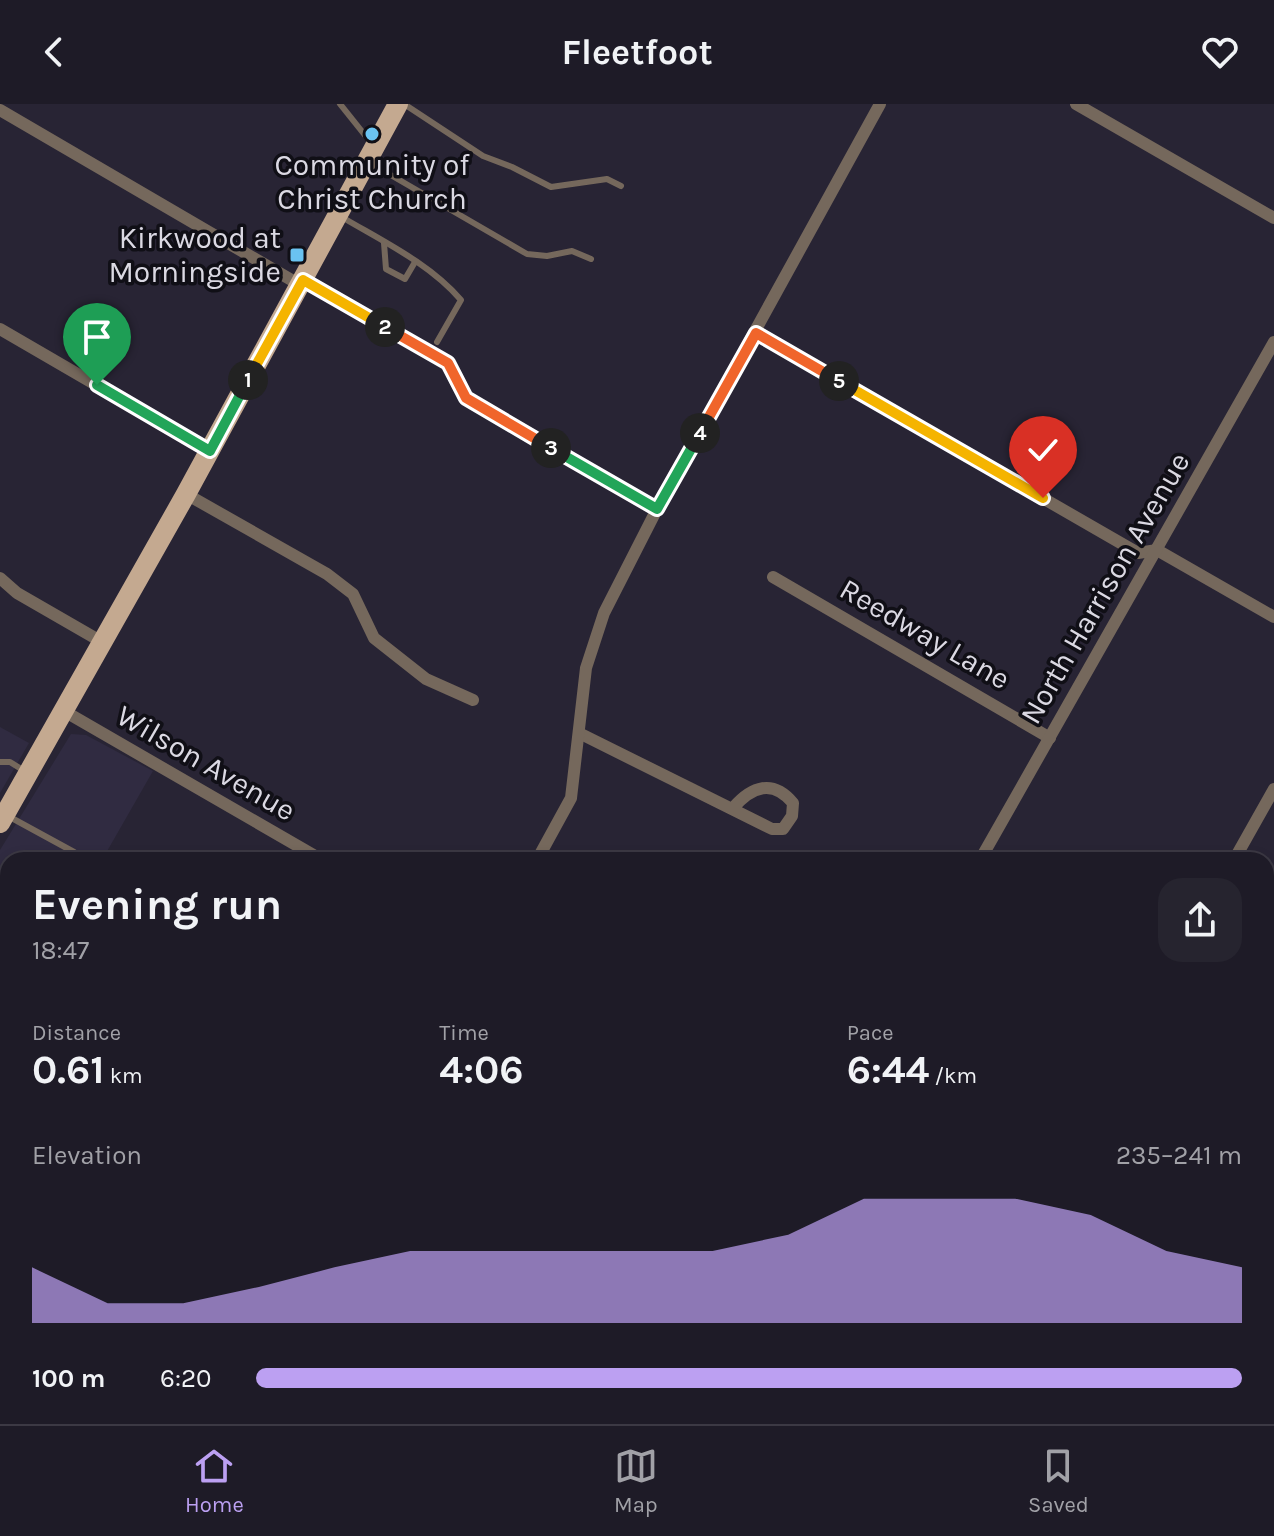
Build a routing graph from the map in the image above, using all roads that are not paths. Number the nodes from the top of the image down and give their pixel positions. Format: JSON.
{"nodes":[{"id":1,"x":340,"y":104,"type":"edge"},
{"id":2,"x":398,"y":104,"type":"edge"},
{"id":3,"x":404,"y":104,"type":"edge"},
{"id":4,"x":880,"y":104,"type":"edge"},
{"id":5,"x":1076,"y":104,"type":"edge"},
{"id":6,"x":0,"y":110,"type":"edge"},
{"id":7,"x":371,"y":154,"type":"junction"},
{"id":8,"x":621,"y":186,"type":"dead end"},
{"id":9,"x":337,"y":214,"type":"junction"},
{"id":10,"x":1274,"y":218,"type":"edge"},
{"id":11,"x":384,"y":243,"type":"junction"},
{"id":12,"x":591,"y":259,"type":"dead end"},
{"id":13,"x":415,"y":262,"type":"junction"},
{"id":14,"x":301,"y":282,"type":"junction"},
{"id":15,"x":0,"y":329,"type":"edge"},
{"id":16,"x":756,"y":333,"type":"junction"},
{"id":17,"x":437,"y":342,"type":"dead end"},
{"id":18,"x":1274,"y":342,"type":"edge"},
{"id":19,"x":466,"y":398,"type":"road end"},
{"id":20,"x":210,"y":451,"type":"junction"},
{"id":21,"x":186,"y":494,"type":"junction"},
{"id":22,"x":657,"y":509,"type":"junction"},
{"id":23,"x":1157,"y":550,"type":"junction"},
{"id":24,"x":773,"y":577,"type":"dead end"},
{"id":25,"x":0,"y":578,"type":"edge"},
{"id":26,"x":0,"y":588,"type":"edge"},
{"id":27,"x":17,"y":593,"type":"junction"},
{"id":28,"x":1274,"y":617,"type":"edge"},
{"id":29,"x":102,"y":642,"type":"junction"},
{"id":30,"x":473,"y":700,"type":"dead end"},
{"id":31,"x":64,"y":711,"type":"junction"},
{"id":32,"x":579,"y":733,"type":"junction"},
{"id":33,"x":1050,"y":738,"type":"junction"},
{"id":34,"x":0,"y":762,"type":"edge"},
{"id":35,"x":28,"y":773,"type":"junction"},
{"id":36,"x":1274,"y":789,"type":"edge"},
{"id":37,"x":733,"y":808,"type":"junction"},
{"id":38,"x":3,"y":819,"type":"edge"},
{"id":39,"x":74,"y":852,"type":"edge"},
{"id":40,"x":308,"y":852,"type":"edge"},
{"id":41,"x":541,"y":852,"type":"edge"},
{"id":42,"x":985,"y":852,"type":"edge"},
{"id":43,"x":1239,"y":852,"type":"edge"}],
"edges":[{"from":1,"to":7,"type":"lane"},
{"from":2,"to":7,"type":"main road"},
{"from":3,"to":8,"type":"lane"},
{"from":4,"to":16,"type":"street"},
{"from":5,"to":10,"type":"street"},
{"from":6,"to":14,"type":"street"},
{"from":7,"to":9,"type":"main road"},
{"from":7,"to":12,"type":"lane"},
{"from":9,"to":11,"type":"lane"},
{"from":9,"to":14,"type":"main road"},
{"from":11,"to":13,"type":"lane"},
{"from":11,"to":13,"type":"lane"},
{"from":13,"to":17,"type":"lane"},
{"from":14,"to":20,"type":"main road"},
{"from":15,"to":20,"type":"street"},
{"from":16,"to":22,"type":"street"},
{"from":16,"to":23,"type":"street"},
{"from":18,"to":23,"type":"street","name":"North Harrison Avenue"},
{"from":19,"to":22,"type":"street"},
{"from":20,"to":21,"type":"main road"},
{"from":21,"to":29,"type":"main road"},
{"from":21,"to":30,"type":"street"},
{"from":22,"to":32,"type":"street"},
{"from":23,"to":28,"type":"street"},
{"from":23,"to":33,"type":"street","name":"North Harrison Avenue"},
{"from":24,"to":33,"type":"street","name":"Reedway Lane"},
{"from":25,"to":27,"type":"street"},
{"from":26,"to":27,"type":"street"},
{"from":27,"to":29,"type":"street"},
{"from":29,"to":31,"type":"main road"},
{"from":31,"to":35,"type":"main road"},
{"from":31,"to":40,"type":"street","name":"Wilson Avenue"},
{"from":32,"to":37,"type":"street"},
{"from":32,"to":41,"type":"street"},
{"from":33,"to":42,"type":"street","name":"North Harrison Avenue"},
{"from":34,"to":35,"type":"lane"},
{"from":35,"to":38,"type":"main road"},
{"from":36,"to":43,"type":"street"},
{"from":37,"to":37,"type":"street"},
{"from":38,"to":39,"type":"lane"}]}
